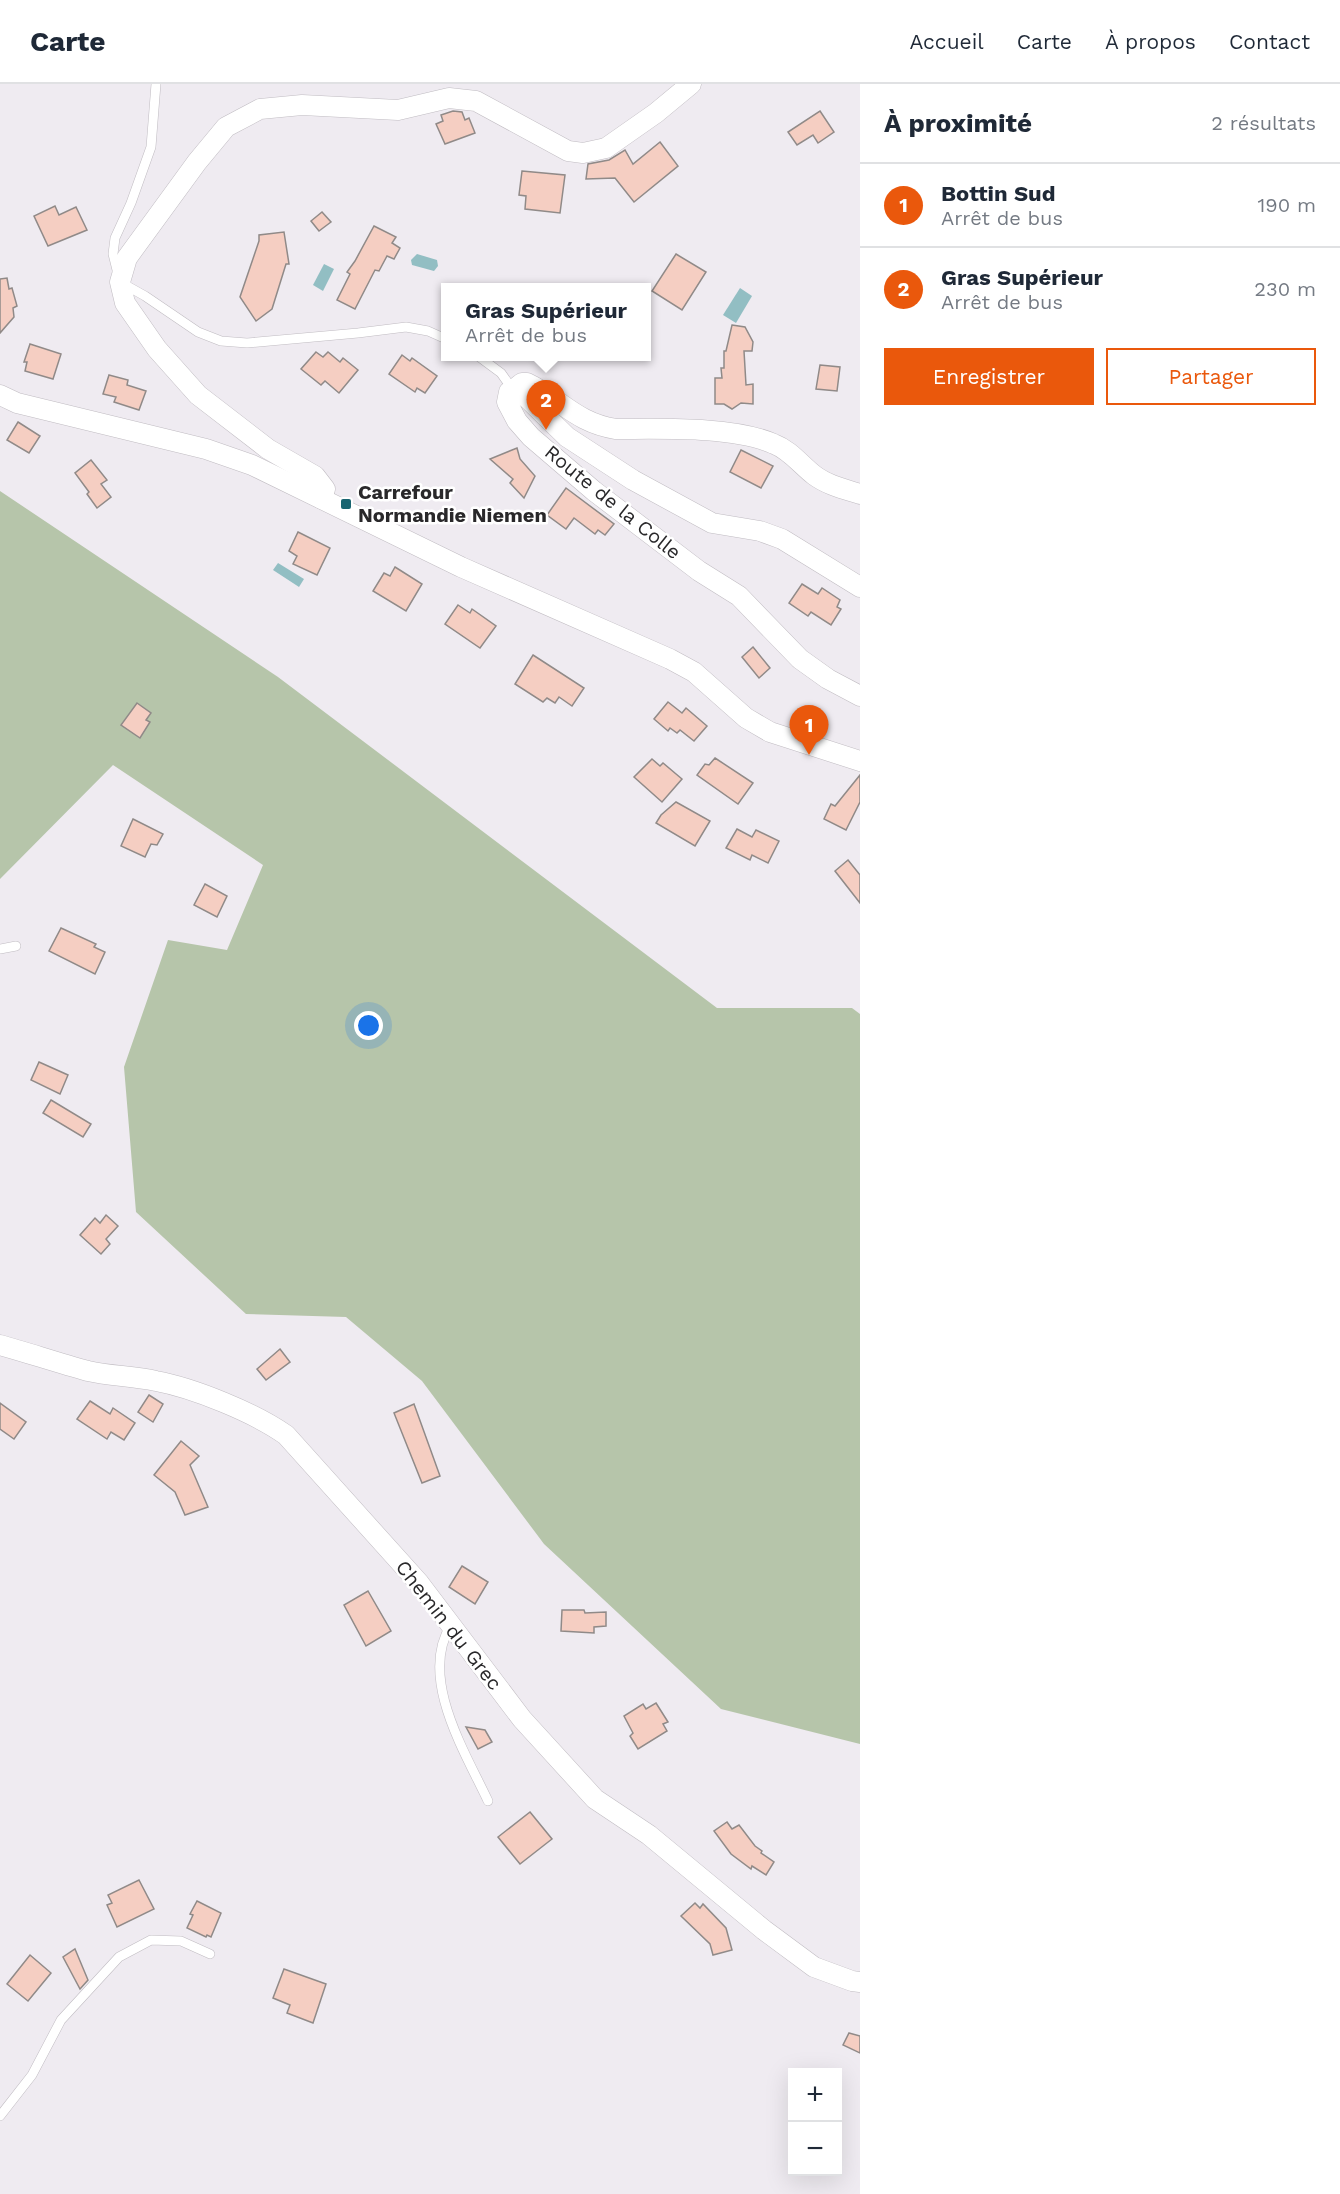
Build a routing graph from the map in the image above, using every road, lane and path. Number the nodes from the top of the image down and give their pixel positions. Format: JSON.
{"nodes":[{"id":1,"x":156,"y":84,"type":"edge"},
{"id":2,"x":691,"y":84,"type":"edge"},
{"id":3,"x":120,"y":282,"type":"junction"},
{"id":4,"x":441,"y":337,"type":"edge"},
{"id":5,"x":484,"y":361,"type":"edge"},
{"id":6,"x":513,"y":390,"type":"junction"},
{"id":7,"x":0,"y":395,"type":"edge"},
{"id":8,"x":860,"y":494,"type":"edge"},
{"id":9,"x":322,"y":499,"type":"junction"},
{"id":10,"x":860,"y":587,"type":"edge"},
{"id":11,"x":860,"y":696,"type":"edge"},
{"id":12,"x":860,"y":761,"type":"edge"},
{"id":13,"x":16,"y":946,"type":"dead end"},
{"id":14,"x":0,"y":949,"type":"edge"},
{"id":15,"x":0,"y":1345,"type":"edge"},
{"id":16,"x":451,"y":1625,"type":"junction"},
{"id":17,"x":488,"y":1801,"type":"dead end"},
{"id":18,"x":210,"y":1954,"type":"dead end"},
{"id":19,"x":860,"y":1982,"type":"edge"},
{"id":20,"x":0,"y":2116,"type":"edge"}],
"edges":[{"from":1,"to":3,"type":"lane"},
{"from":2,"to":3,"type":"street"},
{"from":3,"to":4,"type":"lane"},
{"from":3,"to":9,"type":"street"},
{"from":5,"to":6,"type":"lane"},
{"from":6,"to":8,"type":"street"},
{"from":6,"to":10,"type":"street","name":"Route de la Colle"},
{"from":6,"to":11,"type":"street","name":"Route de la Colle"},
{"from":7,"to":9,"type":"street"},
{"from":9,"to":12,"type":"street"},
{"from":13,"to":14,"type":"lane"},
{"from":15,"to":16,"type":"street","name":"Chemin du Grec"},
{"from":16,"to":17,"type":"lane"},
{"from":16,"to":19,"type":"street","name":"Chemin du Grec"},
{"from":18,"to":20,"type":"lane"}]}
